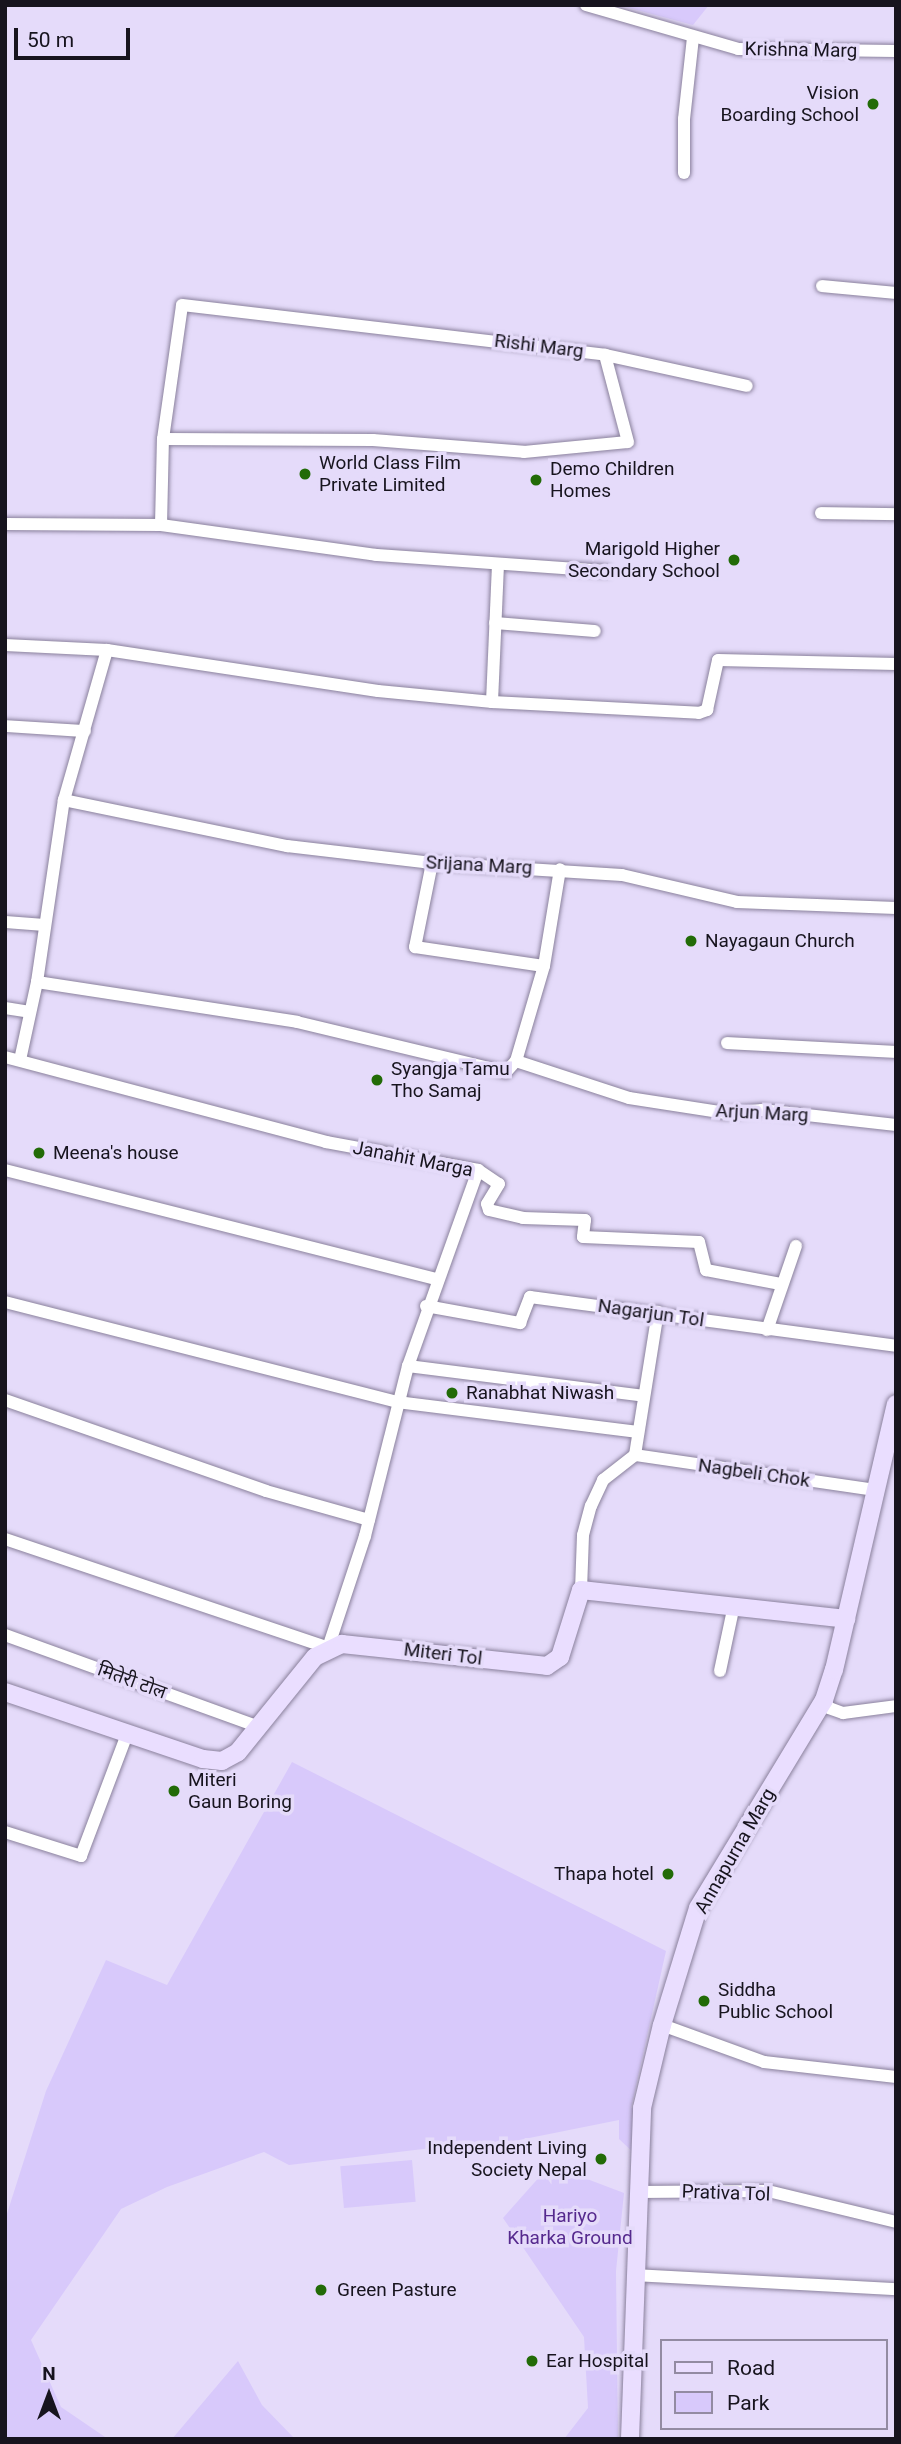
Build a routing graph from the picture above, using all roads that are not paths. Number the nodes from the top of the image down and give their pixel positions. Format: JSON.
{"nodes":[{"id":1,"x":586,"y":5,"type":"edge"},
{"id":2,"x":693,"y":37,"type":"junction"},
{"id":3,"x":896,"y":51,"type":"edge"},
{"id":4,"x":684,"y":173,"type":"dead end"},
{"id":5,"x":822,"y":286,"type":"dead end"},
{"id":6,"x":896,"y":293,"type":"edge"},
{"id":7,"x":605,"y":355,"type":"junction"},
{"id":8,"x":747,"y":386,"type":"dead end"},
{"id":9,"x":163,"y":439,"type":"junction"},
{"id":10,"x":821,"y":513,"type":"dead end"},
{"id":11,"x":896,"y":514,"type":"edge"},
{"id":12,"x":5,"y":524,"type":"edge"},
{"id":13,"x":161,"y":525,"type":"junction"},
{"id":14,"x":498,"y":566,"type":"junction"},
{"id":15,"x":606,"y":571,"type":"dead end"},
{"id":16,"x":495,"y":623,"type":"junction"},
{"id":17,"x":595,"y":631,"type":"dead end"},
{"id":18,"x":5,"y":645,"type":"edge"},
{"id":19,"x":107,"y":650,"type":"junction"},
{"id":20,"x":896,"y":664,"type":"edge"},
{"id":21,"x":492,"y":702,"type":"junction"},
{"id":22,"x":5,"y":726,"type":"edge"},
{"id":23,"x":85,"y":731,"type":"junction"},
{"id":24,"x":64,"y":800,"type":"junction"},
{"id":25,"x":432,"y":863,"type":"junction"},
{"id":26,"x":560,"y":869,"type":"junction"},
{"id":27,"x":896,"y":908,"type":"edge"},
{"id":28,"x":5,"y":922,"type":"edge"},
{"id":29,"x":45,"y":925,"type":"junction"},
{"id":30,"x":544,"y":966,"type":"junction"},
{"id":31,"x":37,"y":982,"type":"junction"},
{"id":32,"x":5,"y":1008,"type":"edge"},
{"id":33,"x":30,"y":1012,"type":"junction"},
{"id":34,"x":727,"y":1043,"type":"dead end"},
{"id":35,"x":896,"y":1052,"type":"edge"},
{"id":36,"x":5,"y":1057,"type":"edge"},
{"id":37,"x":19,"y":1060,"type":"junction"},
{"id":38,"x":516,"y":1061,"type":"junction"},
{"id":39,"x":896,"y":1125,"type":"edge"},
{"id":40,"x":5,"y":1170,"type":"edge"},
{"id":41,"x":478,"y":1170,"type":"junction"},
{"id":42,"x":796,"y":1246,"type":"dead end"},
{"id":43,"x":435,"y":1279,"type":"junction"},
{"id":44,"x":781,"y":1284,"type":"junction"},
{"id":45,"x":5,"y":1302,"type":"edge"},
{"id":46,"x":426,"y":1307,"type":"junction"},
{"id":47,"x":658,"y":1312,"type":"junction"},
{"id":48,"x":767,"y":1330,"type":"junction"},
{"id":49,"x":896,"y":1346,"type":"edge"},
{"id":50,"x":408,"y":1366,"type":"junction"},
{"id":51,"x":644,"y":1396,"type":"junction"},
{"id":52,"x":5,"y":1400,"type":"edge"},
{"id":53,"x":397,"y":1402,"type":"junction"},
{"id":54,"x":896,"y":1404,"type":"edge"},
{"id":55,"x":638,"y":1433,"type":"junction"},
{"id":56,"x":635,"y":1455,"type":"junction"},
{"id":57,"x":874,"y":1490,"type":"junction"},
{"id":58,"x":369,"y":1520,"type":"junction"},
{"id":59,"x":5,"y":1539,"type":"edge"},
{"id":60,"x":581,"y":1590,"type":"junction"},
{"id":61,"x":734,"y":1605,"type":"junction"},
{"id":62,"x":846,"y":1619,"type":"junction"},
{"id":63,"x":5,"y":1635,"type":"edge"},
{"id":64,"x":328,"y":1648,"type":"junction"},
{"id":65,"x":720,"y":1671,"type":"dead end"},
{"id":66,"x":5,"y":1692,"type":"edge"},
{"id":67,"x":824,"y":1700,"type":"junction"},
{"id":68,"x":896,"y":1706,"type":"edge"},
{"id":69,"x":260,"y":1727,"type":"junction"},
{"id":70,"x":127,"y":1734,"type":"junction"},
{"id":71,"x":5,"y":1832,"type":"edge"},
{"id":72,"x":662,"y":2025,"type":"junction"},
{"id":73,"x":896,"y":2077,"type":"edge"},
{"id":74,"x":638,"y":2192,"type":"junction"},
{"id":75,"x":896,"y":2222,"type":"edge"},
{"id":76,"x":635,"y":2275,"type":"junction"},
{"id":77,"x":896,"y":2289,"type":"edge"},
{"id":78,"x":630,"y":2439,"type":"edge"}],
"edges":[{"from":1,"to":2,"type":"street","name":"Krishna Marg"},
{"from":2,"to":3,"type":"street","name":"Krishna Marg"},
{"from":2,"to":4,"type":"street"},
{"from":5,"to":6,"type":"street"},
{"from":7,"to":8,"type":"street"},
{"from":7,"to":9,"type":"street","name":"Rishi Marg"},
{"from":7,"to":9,"type":"street","name":"Rishi Marg"},
{"from":9,"to":13,"type":"street","name":"Rishi Marg"},
{"from":10,"to":11,"type":"street"},
{"from":12,"to":13,"type":"street"},
{"from":13,"to":14,"type":"street"},
{"from":14,"to":15,"type":"street"},
{"from":14,"to":16,"type":"street"},
{"from":16,"to":17,"type":"street"},
{"from":16,"to":21,"type":"street"},
{"from":18,"to":19,"type":"street"},
{"from":19,"to":21,"type":"street"},
{"from":19,"to":23,"type":"street"},
{"from":20,"to":21,"type":"street"},
{"from":22,"to":23,"type":"street"},
{"from":23,"to":24,"type":"street"},
{"from":24,"to":25,"type":"street","name":"Srijana Marg"},
{"from":24,"to":29,"type":"street"},
{"from":25,"to":26,"type":"street","name":"Srijana Marg"},
{"from":25,"to":30,"type":"street"},
{"from":26,"to":27,"type":"street","name":"Srijana Marg"},
{"from":26,"to":30,"type":"street"},
{"from":28,"to":29,"type":"street"},
{"from":29,"to":31,"type":"street"},
{"from":30,"to":38,"type":"street"},
{"from":31,"to":33,"type":"street"},
{"from":31,"to":38,"type":"street"},
{"from":32,"to":33,"type":"street"},
{"from":33,"to":37,"type":"street"},
{"from":34,"to":35,"type":"street"},
{"from":36,"to":37,"type":"street","name":"Janahit Marga"},
{"from":37,"to":41,"type":"street","name":"Janahit Marga"},
{"from":38,"to":39,"type":"street","name":"Arjun Marg"},
{"from":40,"to":43,"type":"street"},
{"from":41,"to":43,"type":"street"},
{"from":41,"to":44,"type":"street","name":"Janahit Marga"},
{"from":42,"to":44,"type":"street"},
{"from":43,"to":46,"type":"street"},
{"from":44,"to":48,"type":"street"},
{"from":45,"to":53,"type":"street"},
{"from":46,"to":47,"type":"street","name":"Nagarjun Tol"},
{"from":46,"to":50,"type":"street"},
{"from":47,"to":48,"type":"street","name":"Nagarjun Tol"},
{"from":47,"to":51,"type":"street"},
{"from":48,"to":49,"type":"street","name":"Nagarjun Tol"},
{"from":50,"to":51,"type":"street"},
{"from":50,"to":53,"type":"street"},
{"from":51,"to":55,"type":"street"},
{"from":52,"to":58,"type":"street"},
{"from":53,"to":55,"type":"street"},
{"from":53,"to":58,"type":"street"},
{"from":54,"to":57,"type":"main road","name":"Annapurna Marg"},
{"from":55,"to":56,"type":"street"},
{"from":56,"to":57,"type":"street","name":"Nagbeli Chok"},
{"from":56,"to":60,"type":"street"},
{"from":57,"to":62,"type":"main road","name":"Annapurna Marg"},
{"from":58,"to":64,"type":"street"},
{"from":59,"to":64,"type":"street","name":"Miteri Tol"},
{"from":60,"to":61,"type":"main road"},
{"from":60,"to":64,"type":"main road","name":"Miteri Tol"},
{"from":61,"to":62,"type":"main road"},
{"from":61,"to":65,"type":"street"},
{"from":62,"to":67,"type":"main road","name":"Annapurna Marg"},
{"from":63,"to":69,"type":"street","name":"मितेरी टोल"},
{"from":64,"to":69,"type":"main road"},
{"from":66,"to":70,"type":"main road"},
{"from":67,"to":68,"type":"street"},
{"from":67,"to":72,"type":"main road","name":"Annapurna Marg"},
{"from":69,"to":70,"type":"main road"},
{"from":70,"to":71,"type":"street"},
{"from":72,"to":73,"type":"street"},
{"from":72,"to":74,"type":"main road","name":"Annapurna Marg"},
{"from":74,"to":75,"type":"street","name":"Prativa Tol"},
{"from":74,"to":76,"type":"main road","name":"Annapurna Marg"},
{"from":76,"to":77,"type":"street"},
{"from":76,"to":78,"type":"main road","name":"Annapurna Marg"}]}
